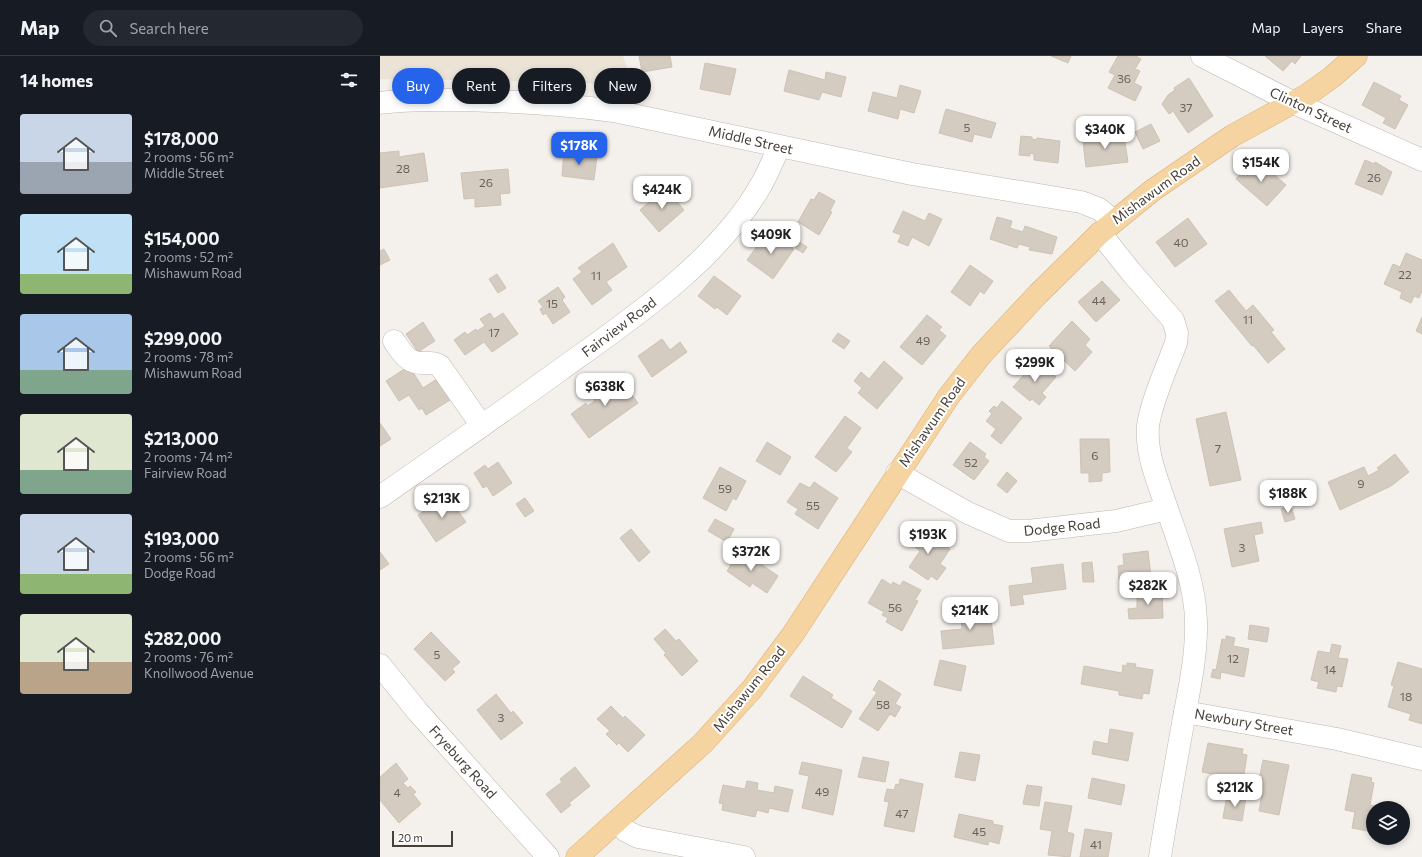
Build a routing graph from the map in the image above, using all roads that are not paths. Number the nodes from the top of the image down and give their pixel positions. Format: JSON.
{"nodes":[{"id":1,"x":1202,"y":56,"type":"edge"},
{"id":2,"x":1356,"y":56,"type":"edge"},
{"id":3,"x":380,"y":102,"type":"edge"},
{"id":4,"x":1294,"y":103,"type":"junction"},
{"id":5,"x":779,"y":147,"type":"junction"},
{"id":6,"x":1422,"y":160,"type":"edge"},
{"id":7,"x":1107,"y":227,"type":"junction"},
{"id":8,"x":394,"y":341,"type":"dead end"},
{"id":9,"x":482,"y":426,"type":"junction"},
{"id":10,"x":897,"y":473,"type":"junction"},
{"id":11,"x":380,"y":497,"type":"edge"},
{"id":12,"x":1167,"y":509,"type":"junction"},
{"id":13,"x":380,"y":666,"type":"edge"},
{"id":14,"x":1186,"y":712,"type":"junction"},
{"id":15,"x":1422,"y":759,"type":"edge"},
{"id":16,"x":617,"y":822,"type":"junction"},
{"id":17,"x":548,"y":857,"type":"edge"},
{"id":18,"x":577,"y":857,"type":"edge"},
{"id":19,"x":744,"y":857,"type":"edge"},
{"id":20,"x":1160,"y":857,"type":"edge"}],
"edges":[{"from":1,"to":4,"type":"street","name":"Clinton Street"},
{"from":2,"to":4,"type":"main road","name":"Mishawum Road"},
{"from":3,"to":5,"type":"street","name":"Middle Street"},
{"from":4,"to":6,"type":"street","name":"Clinton Street"},
{"from":4,"to":7,"type":"main road","name":"Mishawum Road"},
{"from":5,"to":7,"type":"street","name":"Middle Street"},
{"from":5,"to":9,"type":"street","name":"Fairview Road"},
{"from":7,"to":10,"type":"main road","name":"Mishawum Road"},
{"from":7,"to":12,"type":"street","name":"Middle Street"},
{"from":8,"to":9,"type":"street"},
{"from":9,"to":11,"type":"street","name":"Fairview Road"},
{"from":10,"to":12,"type":"street","name":"Dodge Road"},
{"from":10,"to":16,"type":"main road","name":"Mishawum Road"},
{"from":12,"to":14,"type":"street","name":"Middle Street"},
{"from":13,"to":17,"type":"street","name":"Fryeburg Road"},
{"from":14,"to":15,"type":"street","name":"Newbury Street"},
{"from":14,"to":20,"type":"street","name":"Newbury Street"},
{"from":16,"to":18,"type":"main road","name":"Mishawum Road"},
{"from":16,"to":19,"type":"street"}]}
